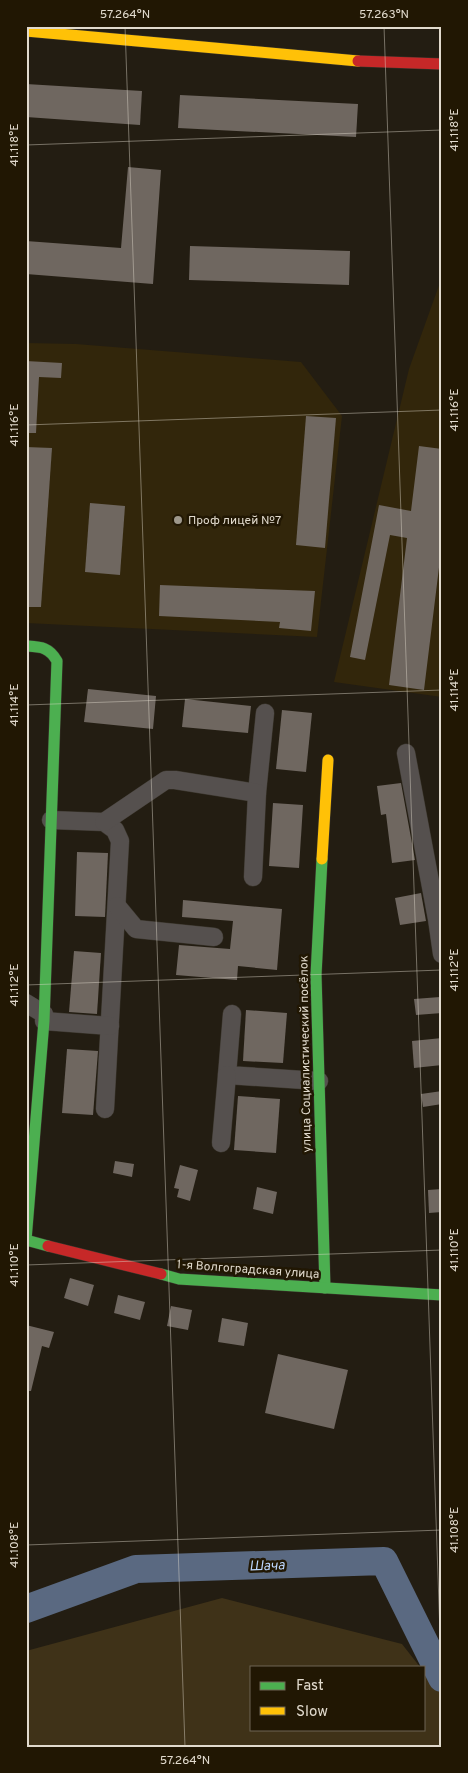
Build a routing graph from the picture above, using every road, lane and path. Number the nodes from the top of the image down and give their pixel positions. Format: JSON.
{"nodes":[{"id":1,"x":26,"y":31,"type":"edge"},
{"id":2,"x":442,"y":64,"type":"edge"},
{"id":3,"x":26,"y":646,"type":"edge"},
{"id":4,"x":266,"y":712,"type":"dead end"},
{"id":5,"x":406,"y":753,"type":"dead end"},
{"id":6,"x":328,"y":760,"type":"dead end"},
{"id":7,"x":257,"y":794,"type":"junction"},
{"id":8,"x":51,"y":820,"type":"junction"},
{"id":9,"x":104,"y":822,"type":"junction"},
{"id":10,"x":253,"y":877,"type":"dead end"},
{"id":11,"x":117,"y":906,"type":"junction"},
{"id":12,"x":214,"y":937,"type":"dead end"},
{"id":13,"x":442,"y":954,"type":"edge"},
{"id":14,"x":26,"y":1002,"type":"edge"},
{"id":15,"x":232,"y":1014,"type":"dead end"},
{"id":16,"x":44,"y":1017,"type":"junction"},
{"id":17,"x":110,"y":1026,"type":"junction"},
{"id":18,"x":227,"y":1074,"type":"junction"},
{"id":19,"x":319,"y":1081,"type":"junction"},
{"id":20,"x":105,"y":1109,"type":"dead end"},
{"id":21,"x":30,"y":1140,"type":"edge"},
{"id":22,"x":220,"y":1143,"type":"dead end"},
{"id":23,"x":26,"y":1240,"type":"edge"},
{"id":24,"x":325,"y":1288,"type":"junction"},
{"id":25,"x":442,"y":1295,"type":"edge"}],
"edges":[{"from":1,"to":2,"type":"street"},
{"from":3,"to":8,"type":"street"},
{"from":4,"to":7,"type":"street"},
{"from":5,"to":13,"type":"street"},
{"from":6,"to":19,"type":"street","name":"улица Социалистический посёлок"},
{"from":7,"to":9,"type":"street"},
{"from":7,"to":10,"type":"street"},
{"from":8,"to":9,"type":"street"},
{"from":8,"to":16,"type":"street"},
{"from":9,"to":11,"type":"street"},
{"from":11,"to":12,"type":"street"},
{"from":11,"to":17,"type":"street"},
{"from":14,"to":16,"type":"street"},
{"from":15,"to":18,"type":"street"},
{"from":16,"to":17,"type":"street"},
{"from":16,"to":21,"type":"street"},
{"from":17,"to":20,"type":"street"},
{"from":18,"to":19,"type":"street"},
{"from":18,"to":22,"type":"street"},
{"from":19,"to":24,"type":"street","name":"улица Социалистический посёлок"},
{"from":21,"to":23,"type":"street"},
{"from":23,"to":24,"type":"street","name":"1-я Волгоградская улица"},
{"from":24,"to":25,"type":"street","name":"1-я Волгоградская улица"}]}
